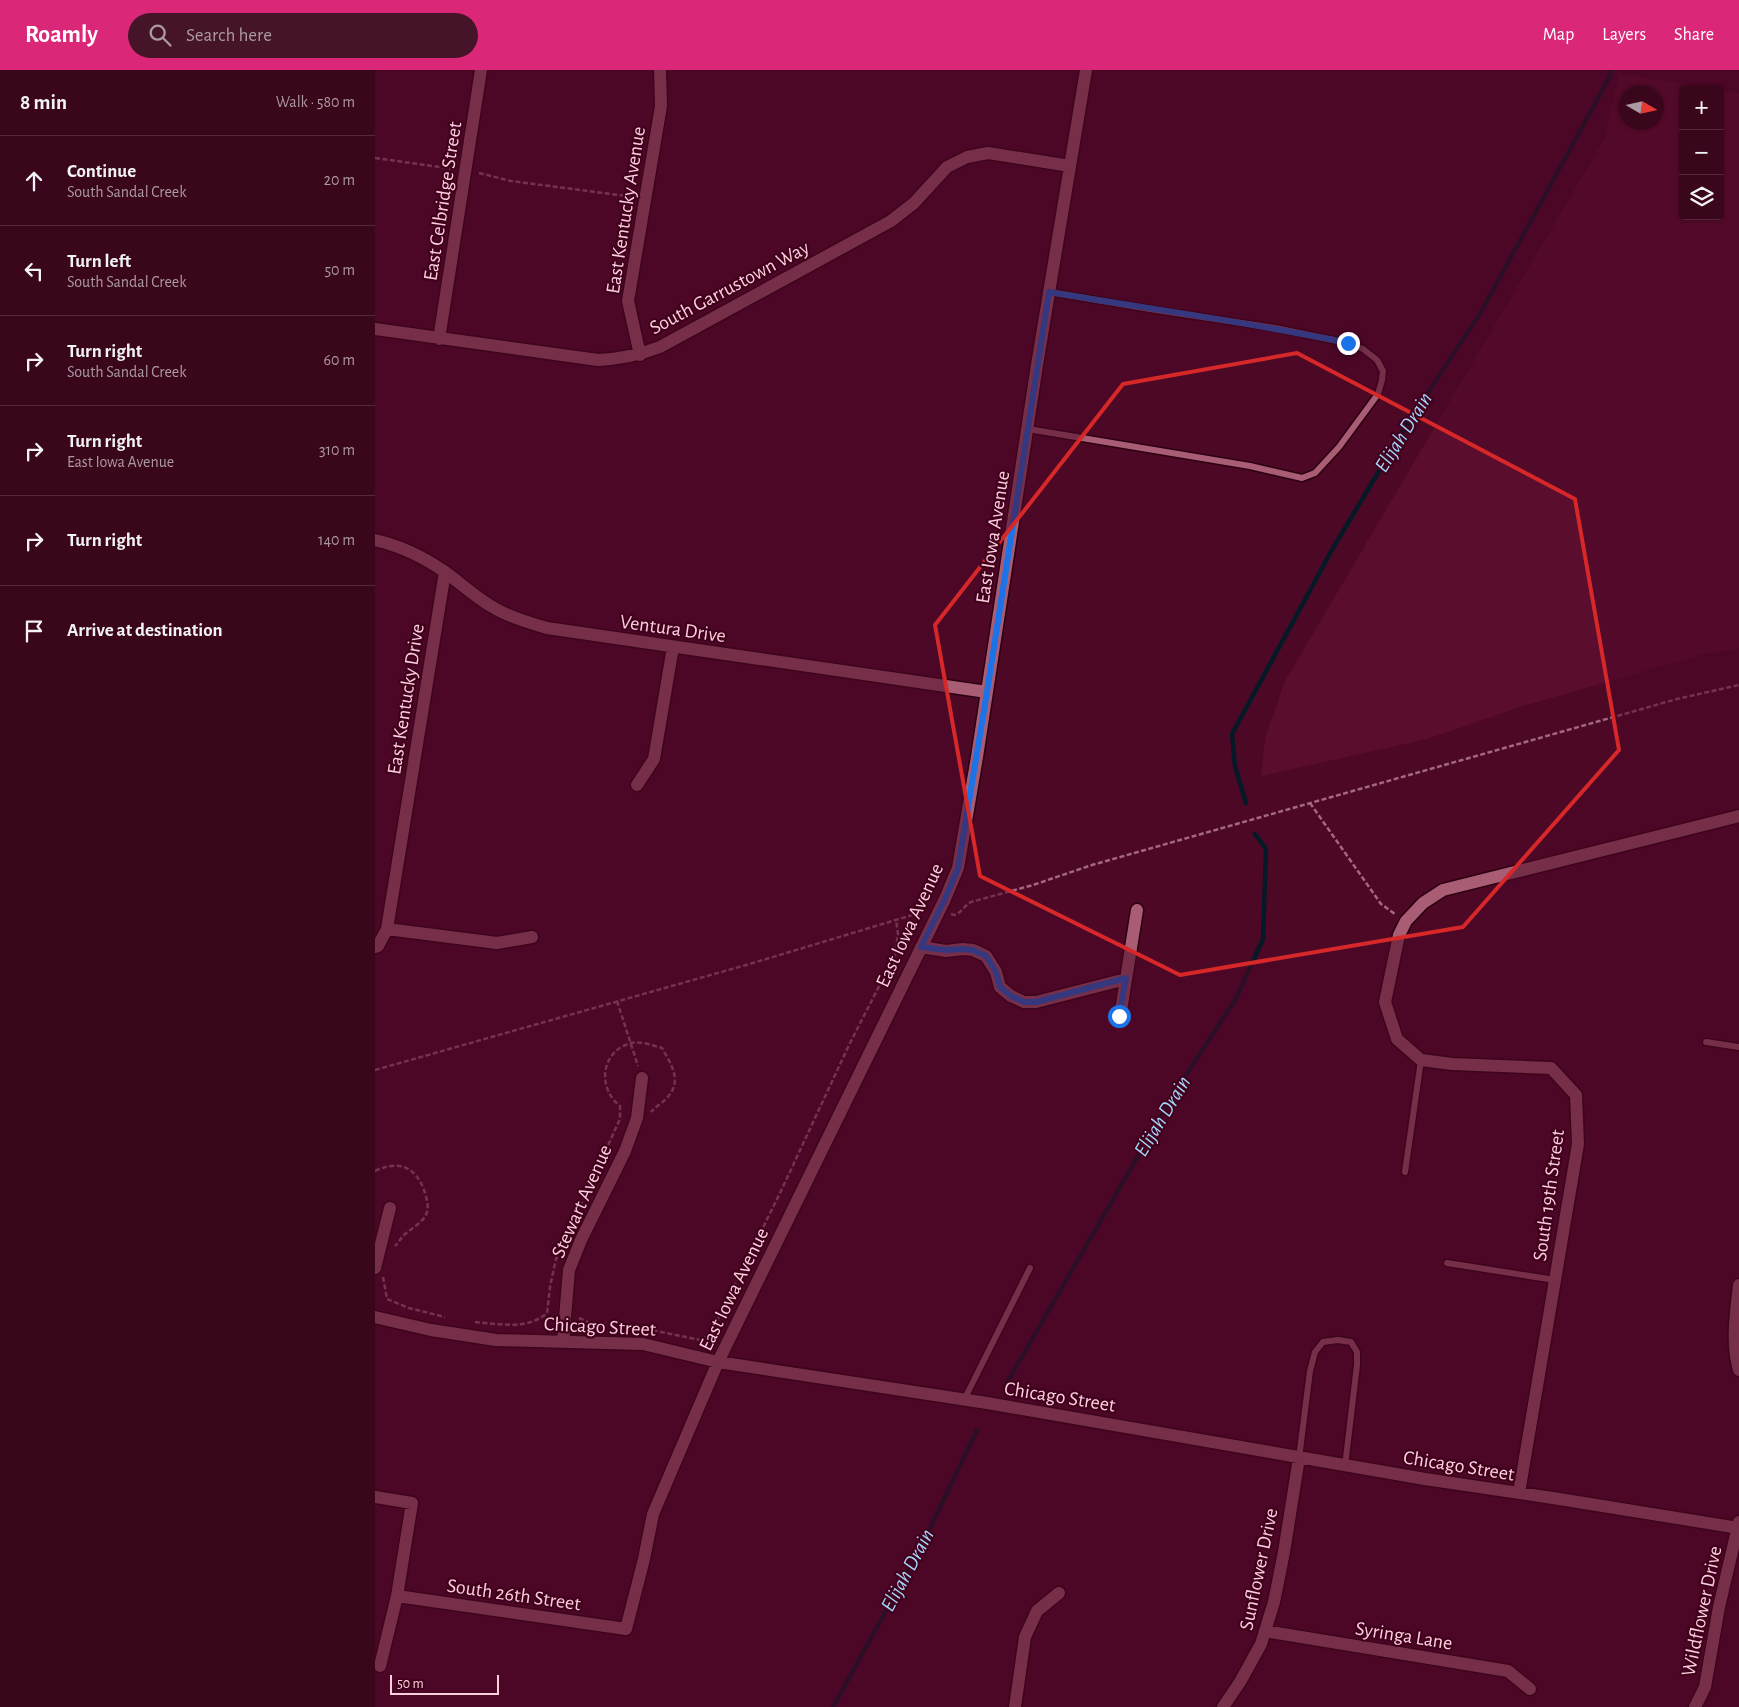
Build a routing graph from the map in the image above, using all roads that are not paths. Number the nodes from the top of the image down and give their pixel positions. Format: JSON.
{"nodes":[{"id":1,"x":481,"y":70,"type":"edge"},
{"id":2,"x":660,"y":70,"type":"edge"},
{"id":3,"x":1086,"y":70,"type":"edge"},
{"id":4,"x":1070,"y":166,"type":"junction"},
{"id":5,"x":1049,"y":292,"type":"junction"},
{"id":6,"x":375,"y":330,"type":"edge"},
{"id":7,"x":439,"y":339,"type":"junction"},
{"id":8,"x":639,"y":355,"type":"junction"},
{"id":9,"x":1028,"y":429,"type":"junction"},
{"id":10,"x":375,"y":540,"type":"edge"},
{"id":11,"x":445,"y":572,"type":"junction"},
{"id":12,"x":673,"y":647,"type":"junction"},
{"id":13,"x":987,"y":692,"type":"junction"},
{"id":14,"x":637,"y":785,"type":"dead end"},
{"id":15,"x":1739,"y":816,"type":"edge"},
{"id":16,"x":1137,"y":910,"type":"dead end"},
{"id":17,"x":387,"y":929,"type":"junction"},
{"id":18,"x":532,"y":937,"type":"dead end"},
{"id":19,"x":375,"y":947,"type":"edge"},
{"id":20,"x":921,"y":947,"type":"junction"},
{"id":21,"x":1126,"y":978,"type":"junction"},
{"id":22,"x":1119,"y":1016,"type":"dead end"},
{"id":23,"x":1706,"y":1042,"type":"dead end"},
{"id":24,"x":1739,"y":1047,"type":"edge"},
{"id":25,"x":1421,"y":1060,"type":"junction"},
{"id":26,"x":642,"y":1078,"type":"road end"},
{"id":27,"x":1405,"y":1172,"type":"dead end"},
{"id":28,"x":390,"y":1208,"type":"dead end"},
{"id":29,"x":1447,"y":1263,"type":"dead end"},
{"id":30,"x":380,"y":1268,"type":"edge"},
{"id":31,"x":1030,"y":1268,"type":"dead end"},
{"id":32,"x":1555,"y":1280,"type":"junction"},
{"id":33,"x":1739,"y":1285,"type":"edge"},
{"id":34,"x":375,"y":1316,"type":"edge"},
{"id":35,"x":1737,"y":1336,"type":"edge"},
{"id":36,"x":563,"y":1342,"type":"junction"},
{"id":37,"x":718,"y":1362,"type":"junction"},
{"id":38,"x":1739,"y":1370,"type":"edge"},
{"id":39,"x":964,"y":1400,"type":"junction"},
{"id":40,"x":1299,"y":1458,"type":"junction"},
{"id":41,"x":1345,"y":1466,"type":"junction"},
{"id":42,"x":1519,"y":1493,"type":"junction"},
{"id":43,"x":375,"y":1497,"type":"edge"},
{"id":44,"x":1739,"y":1526,"type":"edge"},
{"id":45,"x":1059,"y":1593,"type":"dead end"},
{"id":46,"x":397,"y":1596,"type":"junction"},
{"id":47,"x":626,"y":1629,"type":"joint"},
{"id":48,"x":1265,"y":1631,"type":"junction"},
{"id":49,"x":380,"y":1666,"type":"dead end"},
{"id":50,"x":1530,"y":1689,"type":"dead end"},
{"id":51,"x":1015,"y":1707,"type":"edge"},
{"id":52,"x":1223,"y":1707,"type":"edge"},
{"id":53,"x":1695,"y":1707,"type":"edge"}],
"edges":[{"from":1,"to":7,"type":"street","name":"East Celbridge Street"},
{"from":2,"to":8,"type":"street","name":"East Kentucky Avenue"},
{"from":3,"to":4,"type":"street","name":"East Iowa Avenue"},
{"from":4,"to":5,"type":"street","name":"East Iowa Avenue"},
{"from":4,"to":8,"type":"street","name":"South Garrustown Way"},
{"from":5,"to":9,"type":"street","name":"East Iowa Avenue"},
{"from":5,"to":9,"type":"lane"},
{"from":6,"to":7,"type":"street","name":"South Garrustown Way"},
{"from":7,"to":8,"type":"street","name":"South Garrustown Way"},
{"from":9,"to":13,"type":"street","name":"East Iowa Avenue"},
{"from":10,"to":11,"type":"street","name":"Ventura Drive"},
{"from":11,"to":12,"type":"street","name":"Ventura Drive"},
{"from":11,"to":17,"type":"street","name":"East Kentucky Drive"},
{"from":12,"to":13,"type":"street","name":"Ventura Drive"},
{"from":12,"to":14,"type":"street"},
{"from":13,"to":20,"type":"street","name":"East Iowa Avenue"},
{"from":15,"to":25,"type":"street"},
{"from":16,"to":21,"type":"street"},
{"from":17,"to":18,"type":"street"},
{"from":17,"to":19,"type":"street","name":"East Kentucky Drive"},
{"from":20,"to":21,"type":"street"},
{"from":20,"to":37,"type":"street","name":"East Iowa Avenue"},
{"from":21,"to":22,"type":"street"},
{"from":23,"to":24,"type":"lane"},
{"from":25,"to":27,"type":"lane"},
{"from":25,"to":32,"type":"street","name":"South 19th Street"},
{"from":26,"to":36,"type":"street","name":"Stewart Avenue"},
{"from":28,"to":30,"type":"street"},
{"from":29,"to":32,"type":"lane"},
{"from":31,"to":39,"type":"lane"},
{"from":32,"to":42,"type":"street","name":"South 19th Street"},
{"from":33,"to":35,"type":"street"},
{"from":34,"to":36,"type":"street","name":"Chicago Street"},
{"from":35,"to":38,"type":"street"},
{"from":36,"to":37,"type":"street","name":"Chicago Street"},
{"from":37,"to":39,"type":"street","name":"Chicago Street"},
{"from":37,"to":47,"type":"street","name":"East Iowa Avenue"},
{"from":39,"to":40,"type":"street","name":"Chicago Street"},
{"from":40,"to":41,"type":"street","name":"Chicago Street"},
{"from":40,"to":41,"type":"lane"},
{"from":40,"to":48,"type":"street","name":"Sunflower Drive"},
{"from":41,"to":42,"type":"street","name":"Chicago Street"},
{"from":42,"to":44,"type":"street","name":"Chicago Street"},
{"from":43,"to":46,"type":"street"},
{"from":44,"to":53,"type":"street","name":"Wildflower Drive"},
{"from":45,"to":51,"type":"street"},
{"from":46,"to":47,"type":"street","name":"South 26th Street"},
{"from":46,"to":49,"type":"street"},
{"from":48,"to":50,"type":"street","name":"Syringa Lane"},
{"from":48,"to":52,"type":"street","name":"Sunflower Drive"}]}
